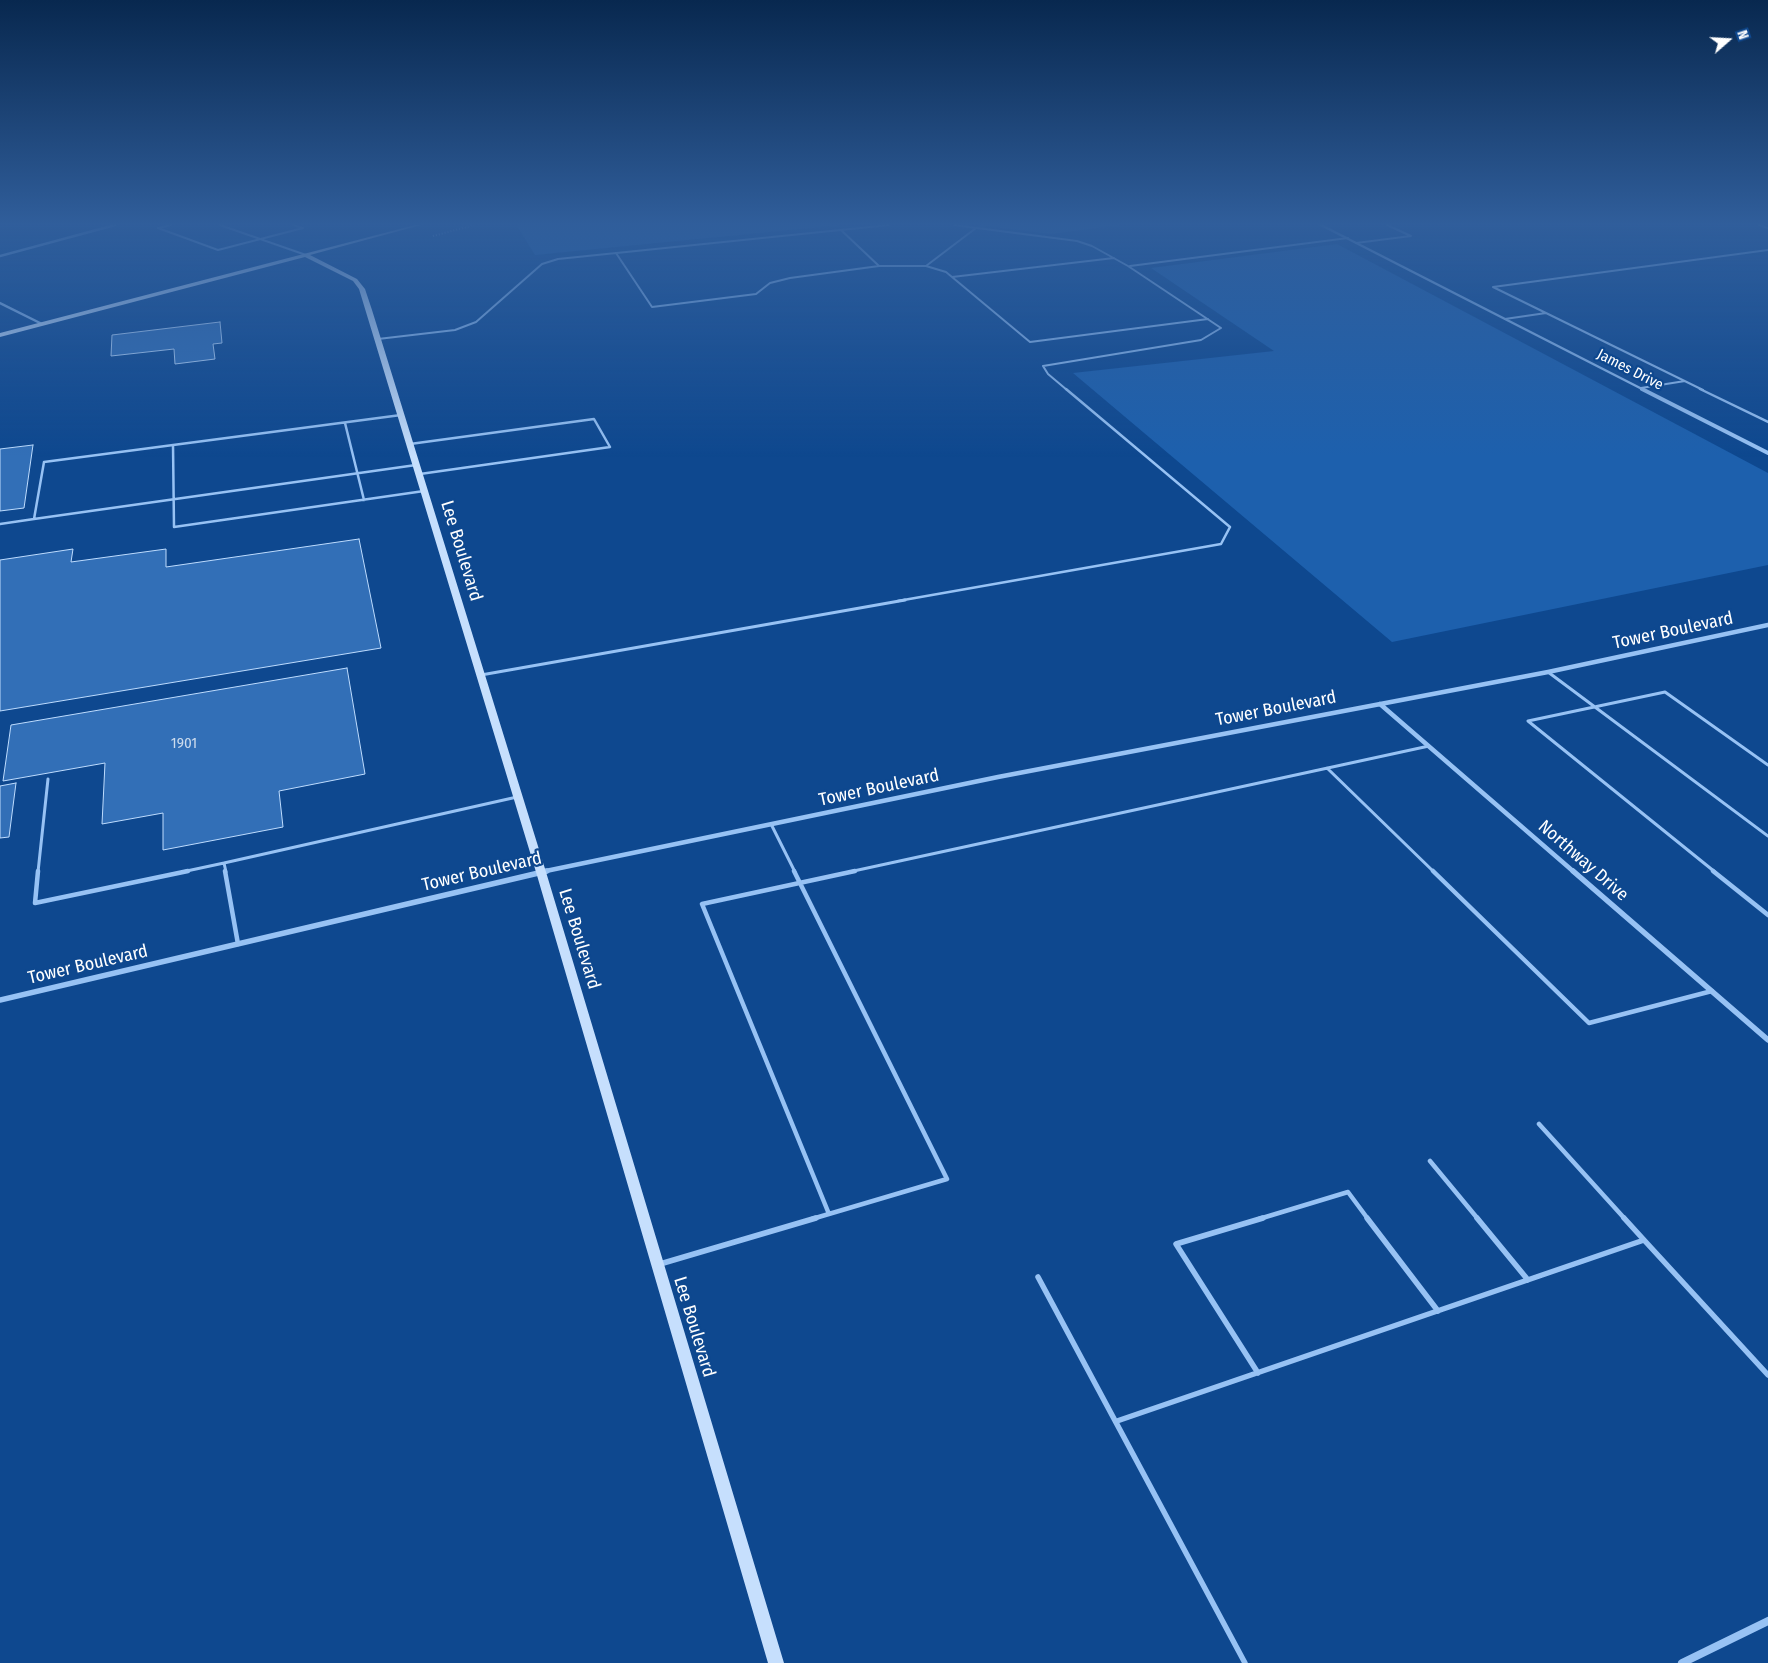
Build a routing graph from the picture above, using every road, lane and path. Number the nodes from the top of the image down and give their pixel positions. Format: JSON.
{"nodes":[{"id":1,"x":0,"y":303,"type":"edge"},
{"id":2,"x":124,"y":303,"type":"edge"},
{"id":3,"x":366,"y":303,"type":"edge"},
{"id":4,"x":498,"y":303,"type":"edge"},
{"id":5,"x":649,"y":303,"type":"edge"},
{"id":6,"x":687,"y":303,"type":"edge"},
{"id":7,"x":983,"y":303,"type":"edge"},
{"id":8,"x":1183,"y":303,"type":"edge"},
{"id":9,"x":1474,"y":303,"type":"edge"},
{"id":10,"x":1525,"y":303,"type":"edge"},
{"id":11,"x":1546,"y":313,"type":"junction"},
{"id":12,"x":1208,"y":319,"type":"junction"},
{"id":13,"x":1506,"y":319,"type":"junction"},
{"id":14,"x":42,"y":324,"type":"junction"},
{"id":15,"x":0,"y":335,"type":"edge"},
{"id":16,"x":378,"y":339,"type":"junction"},
{"id":17,"x":1685,"y":381,"type":"junction"},
{"id":18,"x":1641,"y":388,"type":"junction"},
{"id":19,"x":401,"y":416,"type":"junction"},
{"id":20,"x":1768,"y":422,"type":"edge"},
{"id":21,"x":345,"y":423,"type":"junction"},
{"id":22,"x":410,"y":444,"type":"junction"},
{"id":23,"x":173,"y":445,"type":"junction"},
{"id":24,"x":1768,"y":453,"type":"edge"},
{"id":25,"x":417,"y":470,"type":"junction"},
{"id":26,"x":358,"y":474,"type":"junction"},
{"id":27,"x":424,"y":491,"type":"junction"},
{"id":28,"x":174,"y":499,"type":"junction"},
{"id":29,"x":364,"y":500,"type":"junction"},
{"id":30,"x":34,"y":519,"type":"junction"},
{"id":31,"x":0,"y":524,"type":"edge"},
{"id":32,"x":1768,"y":625,"type":"edge"},
{"id":33,"x":1548,"y":672,"type":"junction"},
{"id":34,"x":480,"y":675,"type":"junction"},
{"id":35,"x":1380,"y":704,"type":"junction"},
{"id":36,"x":1595,"y":706,"type":"junction"},
{"id":37,"x":1429,"y":746,"type":"junction"},
{"id":38,"x":1768,"y":764,"type":"edge"},
{"id":39,"x":1328,"y":768,"type":"junction"},
{"id":40,"x":48,"y":779,"type":"dead end"},
{"id":41,"x":517,"y":797,"type":"junction"},
{"id":42,"x":771,"y":824,"type":"junction"},
{"id":43,"x":1768,"y":836,"type":"edge"},
{"id":44,"x":224,"y":863,"type":"junction"},
{"id":45,"x":541,"y":872,"type":"junction"},
{"id":46,"x":800,"y":882,"type":"junction"},
{"id":47,"x":1768,"y":915,"type":"edge"},
{"id":48,"x":238,"y":944,"type":"junction"},
{"id":49,"x":1712,"y":991,"type":"junction"},
{"id":50,"x":0,"y":1000,"type":"edge"},
{"id":51,"x":1768,"y":1040,"type":"edge"},
{"id":52,"x":1539,"y":1124,"type":"dead end"},
{"id":53,"x":1430,"y":1161,"type":"dead end"},
{"id":54,"x":829,"y":1214,"type":"junction"},
{"id":55,"x":1644,"y":1240,"type":"junction"},
{"id":56,"x":658,"y":1265,"type":"junction"},
{"id":57,"x":1038,"y":1277,"type":"dead end"},
{"id":58,"x":1528,"y":1280,"type":"junction"},
{"id":59,"x":1438,"y":1311,"type":"junction"},
{"id":60,"x":1258,"y":1373,"type":"junction"},
{"id":61,"x":1768,"y":1375,"type":"edge"},
{"id":62,"x":1118,"y":1421,"type":"junction"},
{"id":63,"x":1768,"y":1621,"type":"edge"},
{"id":64,"x":776,"y":1663,"type":"edge"},
{"id":65,"x":1245,"y":1663,"type":"edge"},
{"id":66,"x":1682,"y":1663,"type":"edge"}],
"edges":[{"from":1,"to":14,"type":"street"},
{"from":2,"to":14,"type":"street"},
{"from":3,"to":16,"type":"street","name":"Lee Boulevard"},
{"from":4,"to":16,"type":"lane"},
{"from":5,"to":6,"type":"lane"},
{"from":7,"to":12,"type":"lane"},
{"from":8,"to":12,"type":"lane"},
{"from":9,"to":13,"type":"street","name":"James Drive"},
{"from":10,"to":11,"type":"lane"},
{"from":11,"to":13,"type":"lane"},
{"from":11,"to":17,"type":"lane"},
{"from":12,"to":34,"type":"lane"},
{"from":13,"to":18,"type":"street","name":"James Drive"},
{"from":14,"to":15,"type":"street"},
{"from":16,"to":19,"type":"street","name":"Lee Boulevard"},
{"from":17,"to":18,"type":"lane"},
{"from":17,"to":20,"type":"lane"},
{"from":18,"to":24,"type":"street","name":"James Drive"},
{"from":19,"to":21,"type":"lane"},
{"from":19,"to":22,"type":"street","name":"Lee Boulevard"},
{"from":21,"to":23,"type":"lane"},
{"from":21,"to":26,"type":"lane"},
{"from":22,"to":25,"type":"street","name":"Lee Boulevard"},
{"from":22,"to":25,"type":"lane"},
{"from":23,"to":28,"type":"lane"},
{"from":23,"to":30,"type":"lane"},
{"from":25,"to":26,"type":"lane"},
{"from":25,"to":27,"type":"street","name":"Lee Boulevard"},
{"from":26,"to":28,"type":"lane"},
{"from":26,"to":29,"type":"lane"},
{"from":27,"to":29,"type":"lane"},
{"from":27,"to":34,"type":"street","name":"Lee Boulevard"},
{"from":28,"to":29,"type":"lane"},
{"from":28,"to":30,"type":"lane"},
{"from":30,"to":31,"type":"lane"},
{"from":32,"to":33,"type":"street","name":"Tower Boulevard"},
{"from":33,"to":35,"type":"street","name":"Tower Boulevard"},
{"from":33,"to":36,"type":"lane"},
{"from":34,"to":41,"type":"street","name":"Lee Boulevard"},
{"from":35,"to":37,"type":"street","name":"Northway Drive"},
{"from":35,"to":42,"type":"street","name":"Tower Boulevard"},
{"from":36,"to":38,"type":"lane"},
{"from":36,"to":43,"type":"lane"},
{"from":36,"to":47,"type":"lane"},
{"from":37,"to":39,"type":"lane"},
{"from":37,"to":49,"type":"street","name":"Northway Drive"},
{"from":39,"to":46,"type":"lane"},
{"from":39,"to":49,"type":"lane"},
{"from":40,"to":44,"type":"lane"},
{"from":41,"to":44,"type":"lane"},
{"from":41,"to":45,"type":"street","name":"Lee Boulevard"},
{"from":42,"to":45,"type":"street","name":"Tower Boulevard"},
{"from":42,"to":46,"type":"lane"},
{"from":44,"to":48,"type":"lane"},
{"from":45,"to":48,"type":"street","name":"Tower Boulevard"},
{"from":45,"to":56,"type":"street","name":"Lee Boulevard"},
{"from":46,"to":54,"type":"lane"},
{"from":46,"to":54,"type":"lane"},
{"from":48,"to":50,"type":"street","name":"Tower Boulevard"},
{"from":49,"to":51,"type":"street","name":"Northway Drive"},
{"from":52,"to":55,"type":"lane"},
{"from":53,"to":58,"type":"lane"},
{"from":54,"to":56,"type":"lane"},
{"from":55,"to":58,"type":"lane"},
{"from":55,"to":61,"type":"lane"},
{"from":56,"to":64,"type":"street","name":"Lee Boulevard"},
{"from":57,"to":62,"type":"lane"},
{"from":58,"to":59,"type":"lane"},
{"from":59,"to":60,"type":"lane"},
{"from":59,"to":60,"type":"lane"},
{"from":60,"to":62,"type":"lane"},
{"from":62,"to":65,"type":"lane"},
{"from":63,"to":66,"type":"street"}]}
